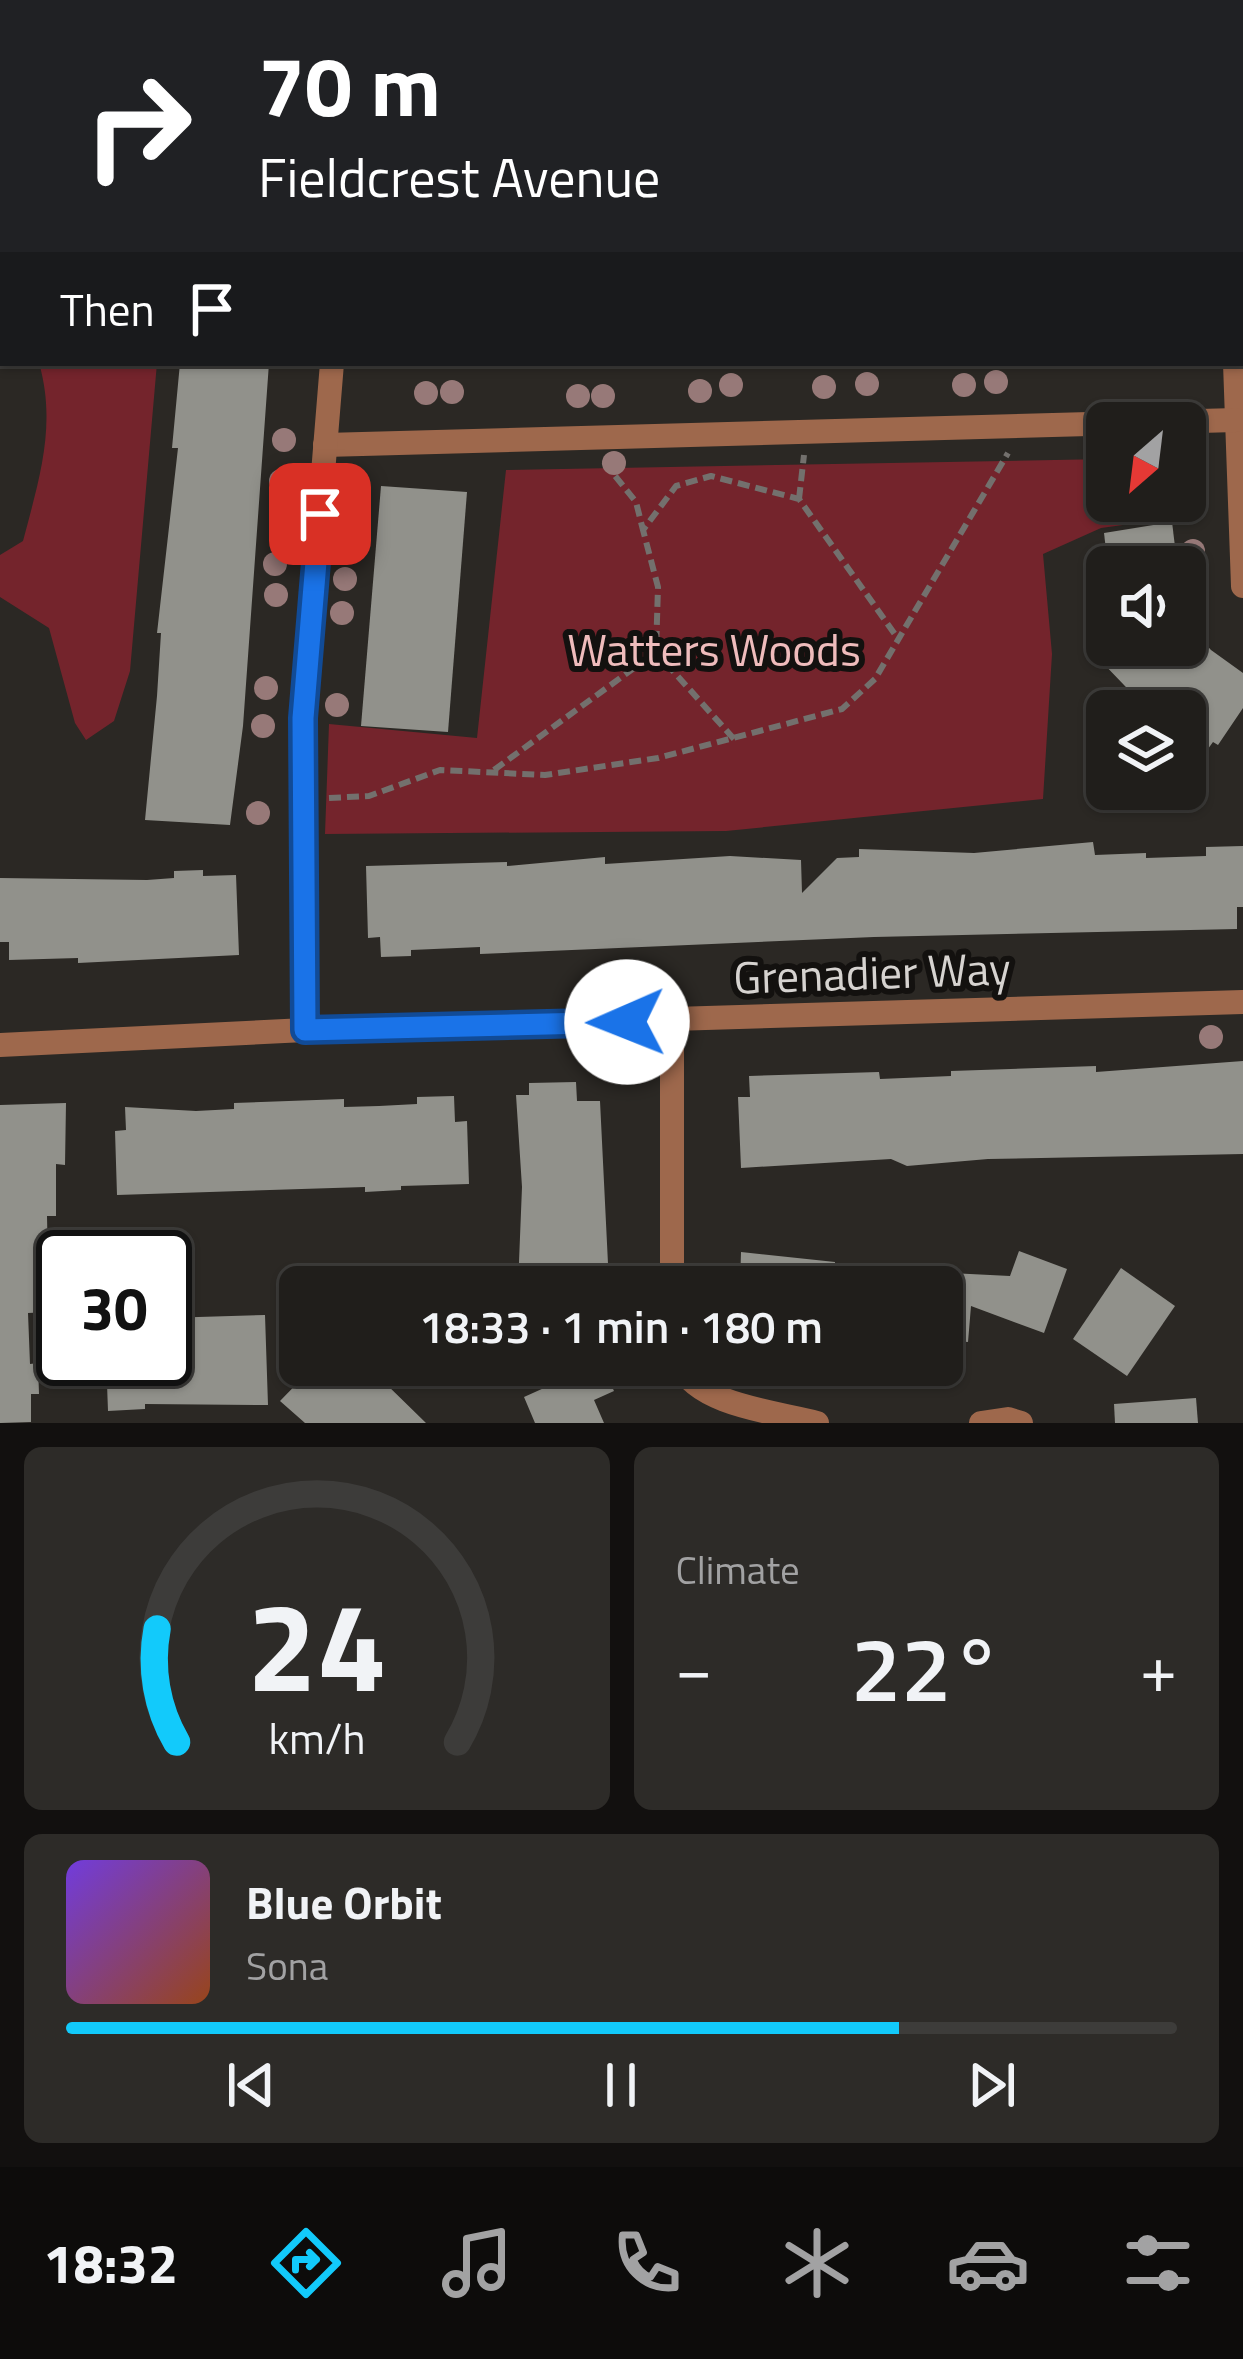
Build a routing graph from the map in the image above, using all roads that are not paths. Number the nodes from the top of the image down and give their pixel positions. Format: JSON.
{"nodes":[{"id":1,"x":332,"y":366,"type":"edge"},
{"id":2,"x":1235,"y":366,"type":"edge"},
{"id":3,"x":1236,"y":420,"type":"junction"},
{"id":4,"x":325,"y":445,"type":"junction"},
{"id":5,"x":1243,"y":586,"type":"edge"},
{"id":6,"x":1243,"y":1002,"type":"edge"},
{"id":7,"x":673,"y":1020,"type":"junction"},
{"id":8,"x":305,"y":1030,"type":"junction"},
{"id":9,"x":0,"y":1045,"type":"edge"},
{"id":10,"x":672,"y":1266,"type":"edge"},
{"id":11,"x":701,"y":1386,"type":"edge"},
{"id":12,"x":817,"y":1423,"type":"edge"},
{"id":13,"x":981,"y":1423,"type":"edge"},
{"id":14,"x":1021,"y":1423,"type":"edge"}],
"edges":[{"from":1,"to":4,"type":"street"},
{"from":2,"to":3,"type":"street"},
{"from":3,"to":4,"type":"street"},
{"from":3,"to":5,"type":"street"},
{"from":4,"to":8,"type":"street"},
{"from":6,"to":7,"type":"street","name":"Grenadier Way"},
{"from":7,"to":8,"type":"street","name":"Grenadier Way"},
{"from":7,"to":10,"type":"street"},
{"from":8,"to":9,"type":"street","name":"Grenadier Way"},
{"from":11,"to":12,"type":"street"},
{"from":13,"to":14,"type":"street"}]}
